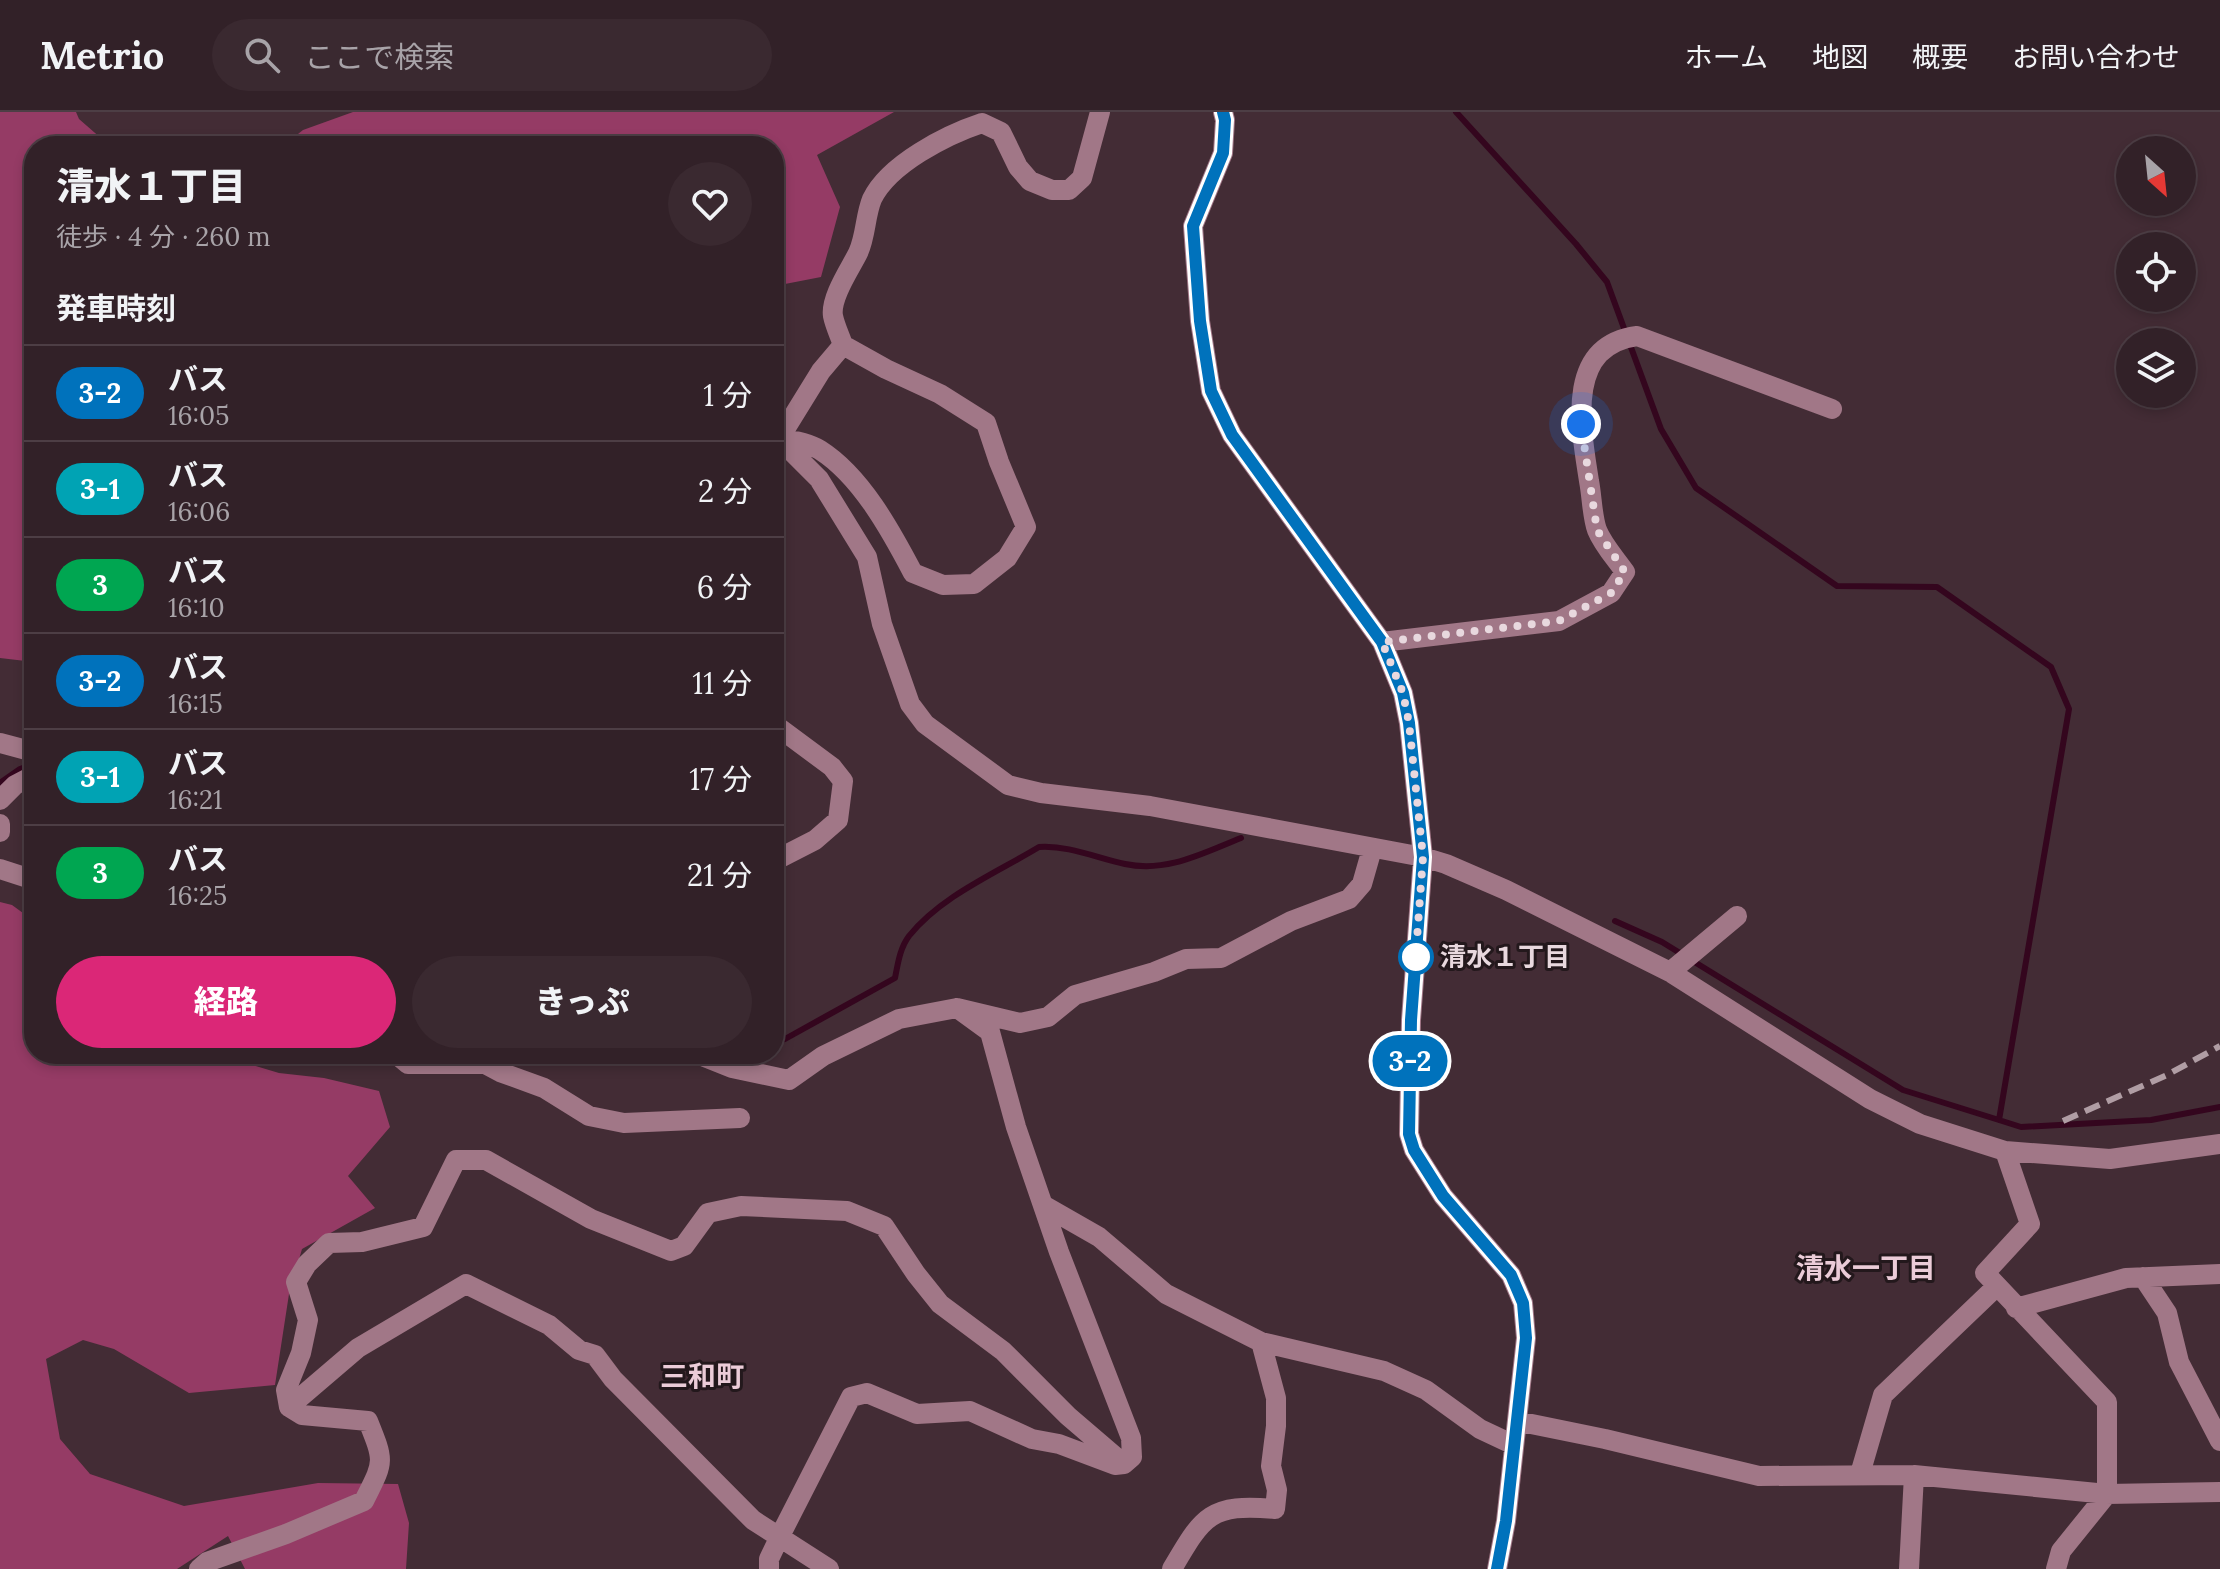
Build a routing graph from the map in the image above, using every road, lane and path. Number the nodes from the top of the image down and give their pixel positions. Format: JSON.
{"nodes":[{"id":1,"x":1100,"y":112,"type":"edge"},
{"id":2,"x":1223,"y":112,"type":"edge"},
{"id":3,"x":843,"y":345,"type":"junction"},
{"id":4,"x":1832,"y":409,"type":"dead end"},
{"id":5,"x":784,"y":429,"type":"edge"},
{"id":6,"x":784,"y":443,"type":"edge"},
{"id":7,"x":784,"y":449,"type":"edge"},
{"id":8,"x":1382,"y":642,"type":"junction"},
{"id":9,"x":784,"y":731,"type":"edge"},
{"id":10,"x":0,"y":743,"type":"edge"},
{"id":11,"x":24,"y":749,"type":"edge"},
{"id":12,"x":24,"y":780,"type":"edge"},
{"id":13,"x":0,"y":800,"type":"edge"},
{"id":14,"x":0,"y":824,"type":"edge"},
{"id":15,"x":0,"y":832,"type":"edge"},
{"id":16,"x":1372,"y":849,"type":"junction"},
{"id":17,"x":1423,"y":857,"type":"junction"},
{"id":18,"x":784,"y":858,"type":"edge"},
{"id":19,"x":0,"y":869,"type":"edge"},
{"id":20,"x":24,"y":877,"type":"edge"},
{"id":21,"x":1737,"y":916,"type":"dead end"},
{"id":22,"x":1670,"y":972,"type":"junction"},
{"id":23,"x":957,"y":1008,"type":"junction"},
{"id":24,"x":408,"y":1064,"type":"edge"},
{"id":25,"x":485,"y":1064,"type":"edge"},
{"id":26,"x":485,"y":1064,"type":"edge"},
{"id":27,"x":722,"y":1064,"type":"edge"},
{"id":28,"x":740,"y":1118,"type":"dead end"},
{"id":29,"x":2220,"y":1144,"type":"edge"},
{"id":30,"x":2005,"y":1151,"type":"junction"},
{"id":31,"x":1043,"y":1205,"type":"junction"},
{"id":32,"x":2220,"y":1274,"type":"edge"},
{"id":33,"x":2143,"y":1277,"type":"junction"},
{"id":34,"x":1997,"y":1286,"type":"junction"},
{"id":35,"x":2016,"y":1308,"type":"junction"},
{"id":36,"x":1261,"y":1342,"type":"junction"},
{"id":37,"x":289,"y":1407,"type":"junction"},
{"id":38,"x":1517,"y":1421,"type":"junction"},
{"id":39,"x":2220,"y":1441,"type":"edge"},
{"id":40,"x":1514,"y":1445,"type":"junction"},
{"id":41,"x":1124,"y":1464,"type":"junction"},
{"id":42,"x":1860,"y":1474,"type":"junction"},
{"id":43,"x":1914,"y":1475,"type":"junction"},
{"id":44,"x":2220,"y":1492,"type":"edge"},
{"id":45,"x":2107,"y":1494,"type":"junction"},
{"id":46,"x":780,"y":1536,"type":"junction"},
{"id":47,"x":1913,"y":1568,"type":"edge"},
{"id":48,"x":199,"y":1569,"type":"edge"},
{"id":49,"x":769,"y":1569,"type":"edge"},
{"id":50,"x":829,"y":1569,"type":"edge"},
{"id":51,"x":1172,"y":1569,"type":"edge"},
{"id":52,"x":1497,"y":1569,"type":"edge"},
{"id":53,"x":2056,"y":1569,"type":"edge"}],
"edges":[{"from":1,"to":3,"type":"street"},
{"from":2,"to":8,"type":"street"},
{"from":3,"to":5,"type":"street"},
{"from":3,"to":6,"type":"street"},
{"from":4,"to":8,"type":"street"},
{"from":7,"to":16,"type":"street"},
{"from":8,"to":17,"type":"street"},
{"from":9,"to":18,"type":"street"},
{"from":10,"to":11,"type":"street"},
{"from":12,"to":13,"type":"street"},
{"from":14,"to":15,"type":"street"},
{"from":16,"to":17,"type":"street"},
{"from":16,"to":23,"type":"street"},
{"from":17,"to":22,"type":"street"},
{"from":17,"to":38,"type":"street"},
{"from":19,"to":20,"type":"street"},
{"from":21,"to":22,"type":"street"},
{"from":22,"to":30,"type":"street"},
{"from":23,"to":27,"type":"street"},
{"from":23,"to":31,"type":"street"},
{"from":24,"to":25,"type":"street"},
{"from":26,"to":28,"type":"street"},
{"from":29,"to":30,"type":"street"},
{"from":30,"to":34,"type":"street"},
{"from":31,"to":36,"type":"street"},
{"from":31,"to":41,"type":"street"},
{"from":32,"to":33,"type":"street"},
{"from":33,"to":35,"type":"street"},
{"from":33,"to":39,"type":"street"},
{"from":34,"to":35,"type":"street"},
{"from":34,"to":42,"type":"street"},
{"from":35,"to":45,"type":"street"},
{"from":36,"to":40,"type":"street"},
{"from":36,"to":51,"type":"street"},
{"from":37,"to":41,"type":"street"},
{"from":37,"to":46,"type":"street"},
{"from":37,"to":48,"type":"street"},
{"from":38,"to":40,"type":"street"},
{"from":38,"to":42,"type":"street"},
{"from":40,"to":52,"type":"street"},
{"from":41,"to":46,"type":"street"},
{"from":42,"to":43,"type":"street"},
{"from":43,"to":45,"type":"street"},
{"from":43,"to":47,"type":"street"},
{"from":44,"to":45,"type":"street"},
{"from":45,"to":53,"type":"street"},
{"from":46,"to":49,"type":"street"},
{"from":46,"to":50,"type":"street"}]}
